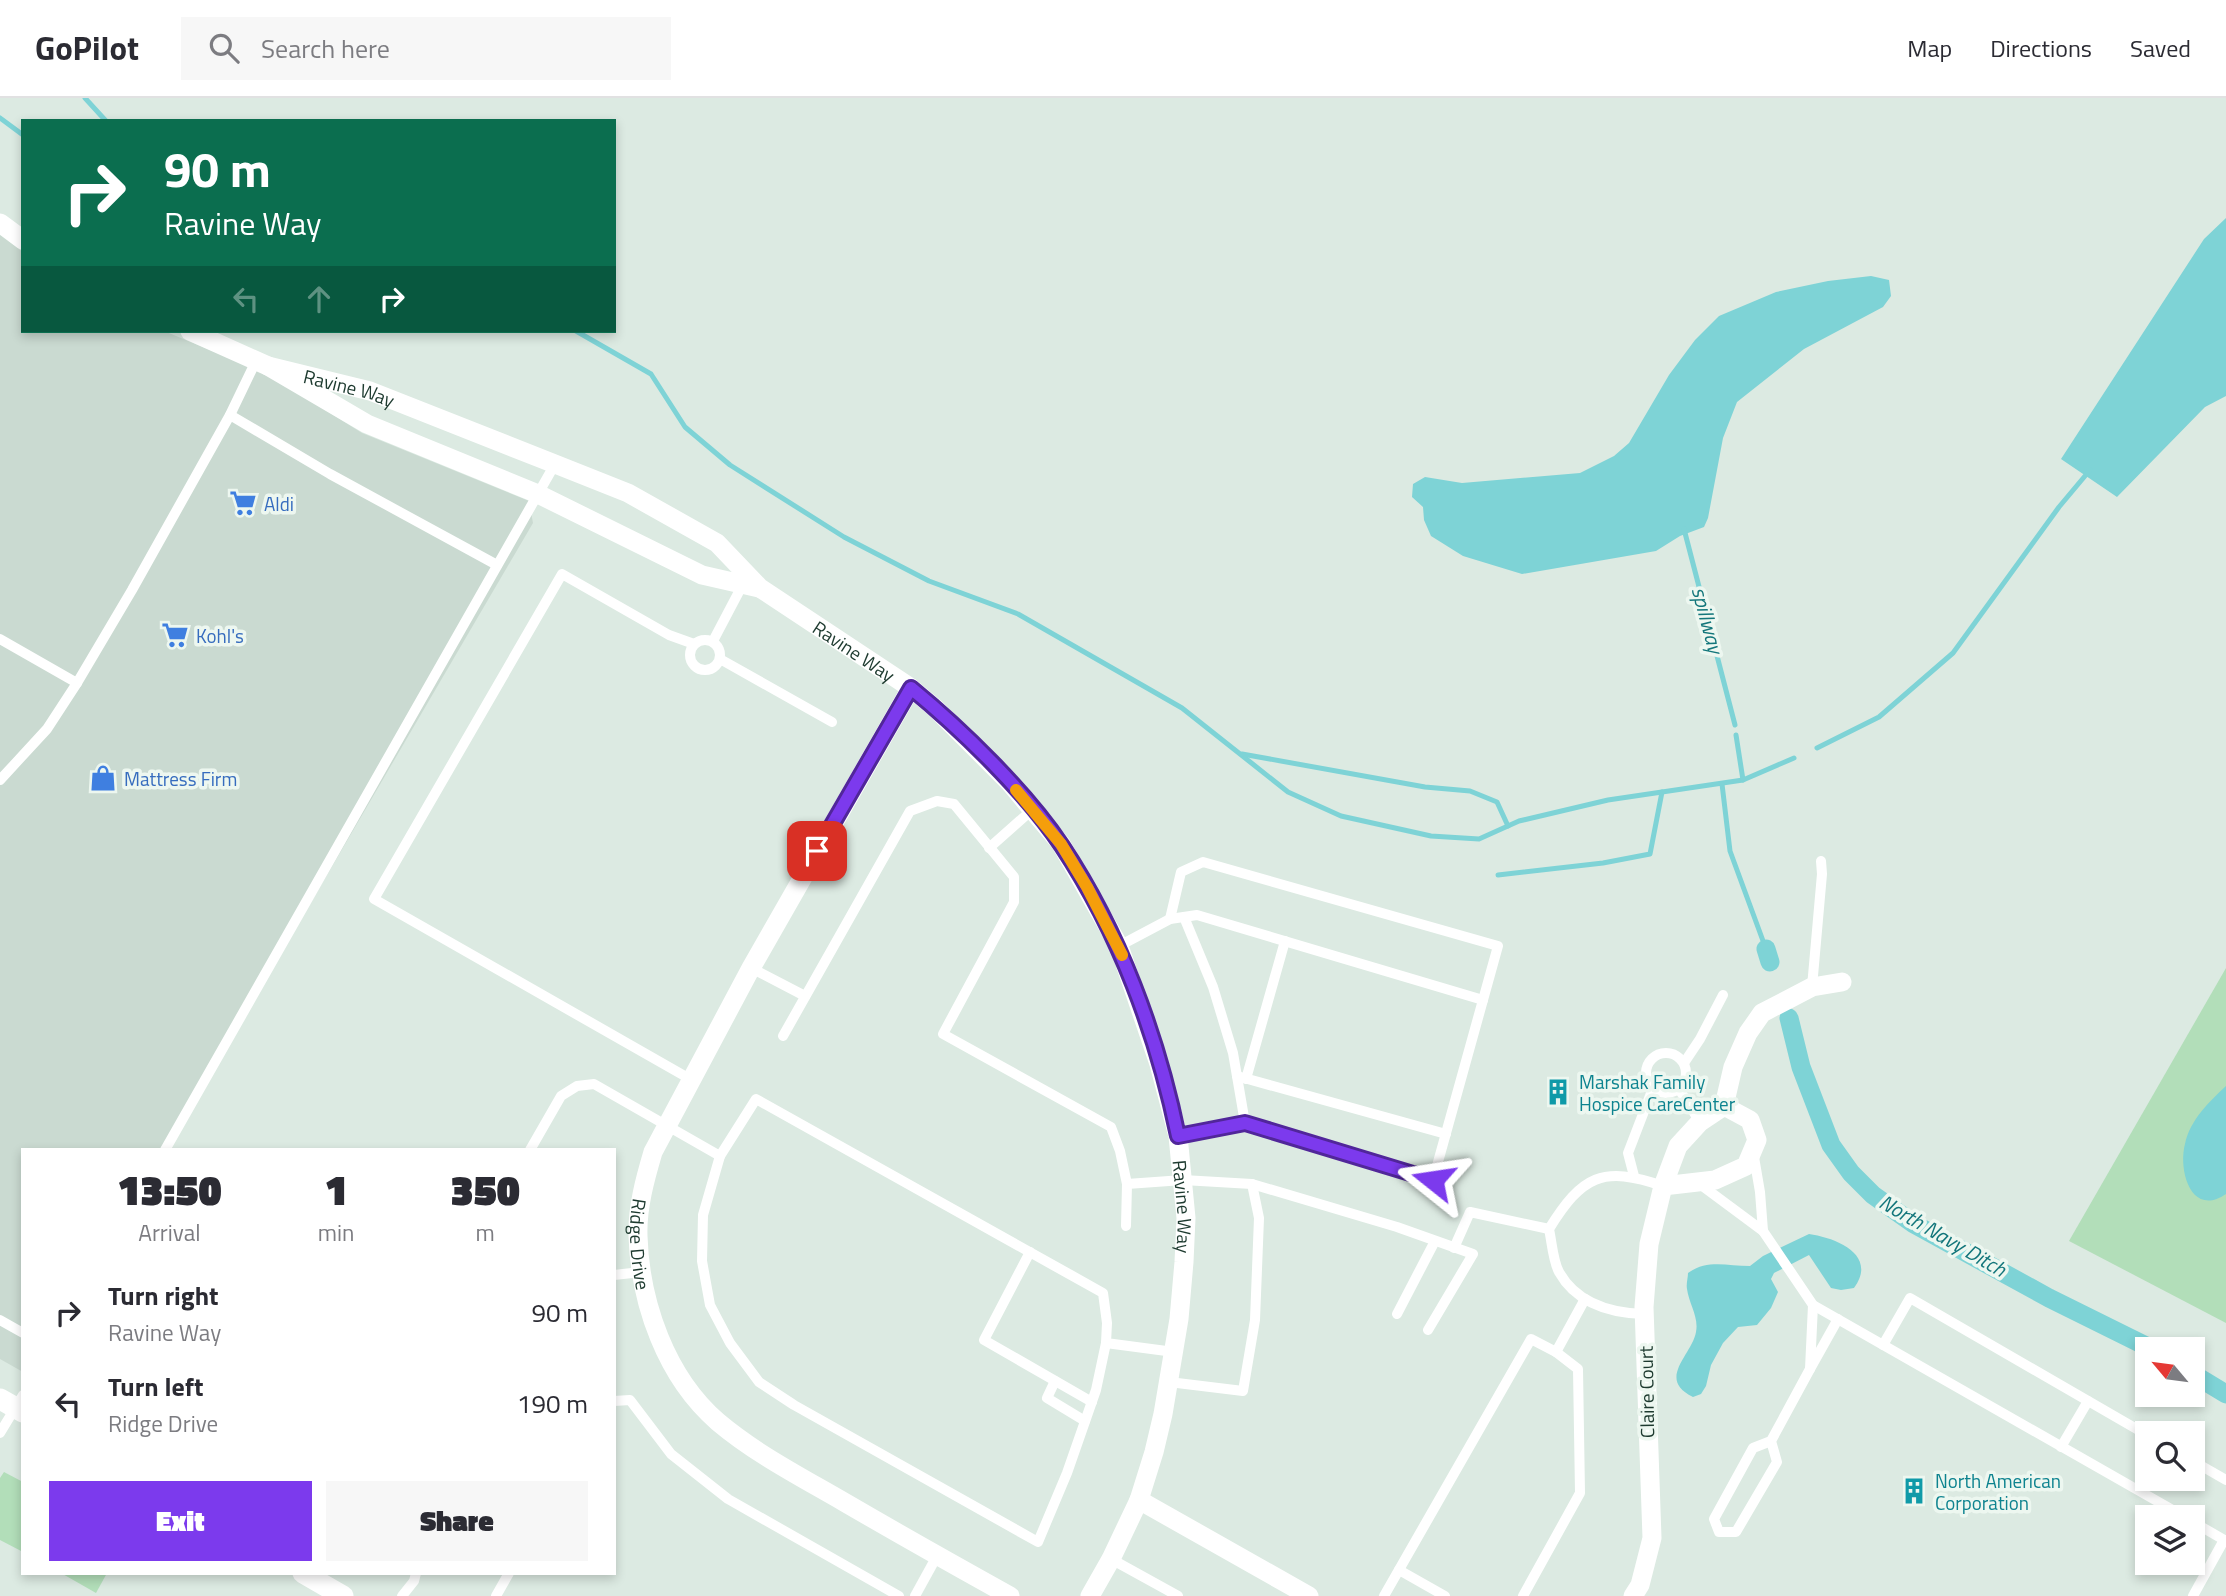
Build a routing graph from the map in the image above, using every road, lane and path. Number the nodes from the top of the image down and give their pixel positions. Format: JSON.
{"nodes":[{"id":1,"x":0,"y":223,"type":"edge"},
{"id":2,"x":21,"y":239,"type":"edge"},
{"id":3,"x":194,"y":333,"type":"edge"},
{"id":4,"x":262,"y":363,"type":"junction"},
{"id":5,"x":230,"y":415,"type":"junction"},
{"id":6,"x":555,"y":464,"type":"junction"},
{"id":7,"x":538,"y":494,"type":"junction"},
{"id":8,"x":498,"y":565,"type":"junction"},
{"id":9,"x":751,"y":586,"type":"junction"},
{"id":10,"x":0,"y":639,"type":"edge"},
{"id":11,"x":713,"y":641,"type":"junction"},
{"id":12,"x":694,"y":644,"type":"junction"},
{"id":13,"x":720,"y":659,"type":"junction"},
{"id":14,"x":77,"y":683,"type":"junction"},
{"id":15,"x":911,"y":688,"type":"junction"},
{"id":16,"x":832,"y":722,"type":"dead end"},
{"id":17,"x":0,"y":780,"type":"edge"},
{"id":18,"x":1033,"y":809,"type":"junction"},
{"id":19,"x":989,"y":848,"type":"junction"},
{"id":20,"x":1821,"y":861,"type":"dead end"},
{"id":21,"x":1184,"y":917,"type":"junction"},
{"id":22,"x":1170,"y":919,"type":"junction"},
{"id":23,"x":1285,"y":941,"type":"junction"},
{"id":24,"x":1119,"y":946,"type":"junction"},
{"id":25,"x":751,"y":968,"type":"junction"},
{"id":26,"x":1842,"y":982,"type":"dead end"},
{"id":27,"x":1812,"y":987,"type":"junction"},
{"id":28,"x":1723,"y":995,"type":"dead end"},
{"id":29,"x":805,"y":996,"type":"junction"},
{"id":30,"x":1483,"y":1000,"type":"junction"},
{"id":31,"x":783,"y":1036,"type":"dead end"},
{"id":32,"x":1684,"y":1063,"type":"junction"},
{"id":33,"x":1241,"y":1078,"type":"junction"},
{"id":34,"x":690,"y":1079,"type":"junction"},
{"id":35,"x":1653,"y":1088,"type":"junction"},
{"id":36,"x":1679,"y":1088,"type":"junction"},
{"id":37,"x":1724,"y":1106,"type":"junction"},
{"id":38,"x":1700,"y":1122,"type":"junction"},
{"id":39,"x":1245,"y":1123,"type":"junction"},
{"id":40,"x":666,"y":1124,"type":"junction"},
{"id":41,"x":1446,"y":1134,"type":"junction"},
{"id":42,"x":1178,"y":1136,"type":"junction"},
{"id":43,"x":166,"y":1148,"type":"edge"},
{"id":44,"x":531,"y":1148,"type":"edge"},
{"id":45,"x":1753,"y":1150,"type":"junction"},
{"id":46,"x":720,"y":1156,"type":"junction"},
{"id":47,"x":1634,"y":1176,"type":"junction"},
{"id":48,"x":1183,"y":1180,"type":"junction"},
{"id":49,"x":1697,"y":1182,"type":"junction"},
{"id":50,"x":1127,"y":1184,"type":"junction"},
{"id":51,"x":1252,"y":1184,"type":"junction"},
{"id":52,"x":1663,"y":1186,"type":"junction"},
{"id":53,"x":1126,"y":1226,"type":"dead end"},
{"id":54,"x":1549,"y":1230,"type":"junction"},
{"id":55,"x":1763,"y":1231,"type":"junction"},
{"id":56,"x":1435,"y":1241,"type":"junction"},
{"id":57,"x":1454,"y":1248,"type":"junction"},
{"id":58,"x":1030,"y":1252,"type":"junction"},
{"id":59,"x":641,"y":1272,"type":"junction"},
{"id":60,"x":616,"y":1275,"type":"edge"},
{"id":61,"x":1585,"y":1299,"type":"junction"},
{"id":62,"x":1813,"y":1305,"type":"junction"},
{"id":63,"x":1397,"y":1314,"type":"dead end"},
{"id":64,"x":1644,"y":1314,"type":"junction"},
{"id":65,"x":1838,"y":1319,"type":"junction"},
{"id":66,"x":0,"y":1320,"type":"edge"},
{"id":67,"x":1427,"y":1330,"type":"dead end"},
{"id":68,"x":21,"y":1332,"type":"edge"},
{"id":69,"x":1106,"y":1343,"type":"junction"},
{"id":70,"x":1883,"y":1345,"type":"junction"},
{"id":71,"x":1174,"y":1352,"type":"junction"},
{"id":72,"x":1556,"y":1352,"type":"junction"},
{"id":73,"x":1810,"y":1369,"type":"junction"},
{"id":74,"x":1055,"y":1381,"type":"junction"},
{"id":75,"x":1169,"y":1382,"type":"junction"},
{"id":76,"x":616,"y":1401,"type":"edge"},
{"id":77,"x":2088,"y":1401,"type":"junction"},
{"id":78,"x":1092,"y":1402,"type":"junction"},
{"id":79,"x":15,"y":1404,"type":"edge"},
{"id":80,"x":1085,"y":1420,"type":"junction"},
{"id":81,"x":2135,"y":1428,"type":"edge"},
{"id":82,"x":0,"y":1433,"type":"edge"},
{"id":83,"x":1771,"y":1441,"type":"junction"},
{"id":84,"x":2062,"y":1447,"type":"junction"},
{"id":85,"x":2205,"y":1468,"type":"edge"},
{"id":86,"x":2226,"y":1480,"type":"edge"},
{"id":87,"x":1139,"y":1500,"type":"junction"},
{"id":88,"x":2164,"y":1505,"type":"edge"},
{"id":89,"x":2205,"y":1529,"type":"edge"},
{"id":90,"x":2225,"y":1540,"type":"edge"},
{"id":91,"x":937,"y":1556,"type":"junction"},
{"id":92,"x":1111,"y":1559,"type":"junction"},
{"id":93,"x":1398,"y":1570,"type":"junction"},
{"id":94,"x":306,"y":1575,"type":"edge"},
{"id":95,"x":416,"y":1575,"type":"edge"},
{"id":96,"x":508,"y":1575,"type":"edge"},
{"id":97,"x":343,"y":1596,"type":"edge"},
{"id":98,"x":402,"y":1596,"type":"edge"},
{"id":99,"x":496,"y":1596,"type":"edge"},
{"id":100,"x":899,"y":1596,"type":"edge"},
{"id":101,"x":915,"y":1596,"type":"edge"},
{"id":102,"x":1010,"y":1596,"type":"edge"},
{"id":103,"x":1090,"y":1596,"type":"edge"},
{"id":104,"x":1177,"y":1596,"type":"edge"},
{"id":105,"x":1309,"y":1596,"type":"edge"},
{"id":106,"x":1384,"y":1596,"type":"edge"},
{"id":107,"x":1445,"y":1596,"type":"edge"},
{"id":108,"x":1522,"y":1596,"type":"edge"},
{"id":109,"x":1633,"y":1596,"type":"edge"},
{"id":110,"x":2193,"y":1596,"type":"edge"}],
"edges":[{"from":1,"to":2,"type":"street"},
{"from":3,"to":4,"type":"street","name":"Ravine Way"},
{"from":4,"to":5,"type":"lane"},
{"from":4,"to":6,"type":"street","name":"Ravine Way"},
{"from":4,"to":7,"type":"street","name":"Ravine Way"},
{"from":5,"to":8,"type":"lane"},
{"from":5,"to":14,"type":"lane"},
{"from":6,"to":7,"type":"lane"},
{"from":6,"to":9,"type":"street","name":"Ravine Way"},
{"from":7,"to":8,"type":"lane"},
{"from":7,"to":9,"type":"street","name":"Ravine Way"},
{"from":8,"to":43,"type":"lane"},
{"from":9,"to":11,"type":"lane"},
{"from":9,"to":15,"type":"street","name":"Ravine Way"},
{"from":10,"to":14,"type":"lane"},
{"from":11,"to":12,"type":"lane"},
{"from":11,"to":13,"type":"lane"},
{"from":12,"to":13,"type":"lane"},
{"from":12,"to":34,"type":"lane"},
{"from":13,"to":16,"type":"lane"},
{"from":14,"to":17,"type":"lane"},
{"from":15,"to":18,"type":"street","name":"Ravine Way"},
{"from":15,"to":25,"type":"street","name":"Ridge Drive"},
{"from":18,"to":19,"type":"lane"},
{"from":18,"to":24,"type":"street","name":"Ravine Way"},
{"from":19,"to":29,"type":"lane"},
{"from":19,"to":50,"type":"lane"},
{"from":20,"to":27,"type":"lane"},
{"from":21,"to":22,"type":"lane"},
{"from":21,"to":23,"type":"lane"},
{"from":21,"to":33,"type":"lane"},
{"from":22,"to":24,"type":"lane"},
{"from":22,"to":30,"type":"lane"},
{"from":23,"to":30,"type":"lane"},
{"from":23,"to":33,"type":"lane"},
{"from":24,"to":42,"type":"street","name":"Ravine Way"},
{"from":25,"to":29,"type":"lane"},
{"from":25,"to":34,"type":"street","name":"Ridge Drive"},
{"from":26,"to":27,"type":"street"},
{"from":27,"to":37,"type":"street"},
{"from":28,"to":32,"type":"lane"},
{"from":29,"to":31,"type":"lane"},
{"from":30,"to":41,"type":"lane"},
{"from":32,"to":35,"type":"lane"},
{"from":32,"to":36,"type":"lane"},
{"from":33,"to":39,"type":"lane"},
{"from":33,"to":41,"type":"lane"},
{"from":34,"to":40,"type":"street","name":"Ridge Drive"},
{"from":35,"to":36,"type":"lane"},
{"from":35,"to":47,"type":"lane"},
{"from":36,"to":38,"type":"lane"},
{"from":37,"to":38,"type":"street","name":"Claire Court"},
{"from":37,"to":45,"type":"street"},
{"from":38,"to":52,"type":"street","name":"Claire Court"},
{"from":39,"to":41,"type":"lane"},
{"from":39,"to":42,"type":"lane"},
{"from":40,"to":44,"type":"lane"},
{"from":40,"to":46,"type":"lane"},
{"from":40,"to":59,"type":"street","name":"Ridge Drive"},
{"from":42,"to":48,"type":"street","name":"Ravine Way"},
{"from":45,"to":49,"type":"street"},
{"from":45,"to":55,"type":"lane"},
{"from":46,"to":58,"type":"lane"},
{"from":46,"to":80,"type":"lane"},
{"from":47,"to":52,"type":"lane"},
{"from":47,"to":54,"type":"lane"},
{"from":48,"to":50,"type":"lane"},
{"from":48,"to":51,"type":"lane"},
{"from":48,"to":71,"type":"street","name":"Ravine Way"},
{"from":49,"to":52,"type":"street"},
{"from":49,"to":55,"type":"lane"},
{"from":50,"to":53,"type":"lane"},
{"from":51,"to":56,"type":"lane"},
{"from":51,"to":75,"type":"lane"},
{"from":52,"to":64,"type":"street","name":"Claire Court"},
{"from":54,"to":57,"type":"lane"},
{"from":54,"to":61,"type":"lane"},
{"from":55,"to":62,"type":"lane"},
{"from":56,"to":57,"type":"lane"},
{"from":56,"to":63,"type":"lane"},
{"from":57,"to":67,"type":"lane"},
{"from":58,"to":69,"type":"lane"},
{"from":58,"to":74,"type":"lane"},
{"from":59,"to":60,"type":"lane"},
{"from":59,"to":91,"type":"street","name":"Ridge Drive"},
{"from":61,"to":64,"type":"lane"},
{"from":61,"to":72,"type":"lane"},
{"from":62,"to":65,"type":"lane"},
{"from":62,"to":73,"type":"lane"},
{"from":64,"to":109,"type":"street","name":"Claire Court"},
{"from":65,"to":70,"type":"lane"},
{"from":65,"to":73,"type":"lane"},
{"from":66,"to":68,"type":"lane"},
{"from":69,"to":71,"type":"lane"},
{"from":69,"to":78,"type":"lane"},
{"from":70,"to":77,"type":"lane"},
{"from":70,"to":84,"type":"lane"},
{"from":71,"to":75,"type":"street","name":"Ravine Way"},
{"from":72,"to":93,"type":"lane"},
{"from":72,"to":108,"type":"lane"},
{"from":73,"to":83,"type":"lane"},
{"from":74,"to":78,"type":"lane"},
{"from":74,"to":80,"type":"lane"},
{"from":75,"to":87,"type":"street","name":"Ravine Way"},
{"from":76,"to":100,"type":"lane"},
{"from":77,"to":81,"type":"lane"},
{"from":77,"to":84,"type":"lane"},
{"from":78,"to":80,"type":"lane"},
{"from":79,"to":82,"type":"lane"},
{"from":83,"to":83,"type":"lane"},
{"from":84,"to":88,"type":"lane"},
{"from":85,"to":86,"type":"lane"},
{"from":87,"to":92,"type":"street","name":"Ravine Way"},
{"from":87,"to":105,"type":"street"},
{"from":89,"to":90,"type":"lane"},
{"from":90,"to":110,"type":"lane"},
{"from":91,"to":101,"type":"lane"},
{"from":91,"to":102,"type":"street","name":"Ridge Drive"},
{"from":92,"to":103,"type":"street","name":"Ravine Way"},
{"from":92,"to":104,"type":"lane"},
{"from":93,"to":106,"type":"lane"},
{"from":93,"to":107,"type":"lane"},
{"from":94,"to":97,"type":"street"},
{"from":95,"to":98,"type":"lane"},
{"from":96,"to":99,"type":"lane"}]}
